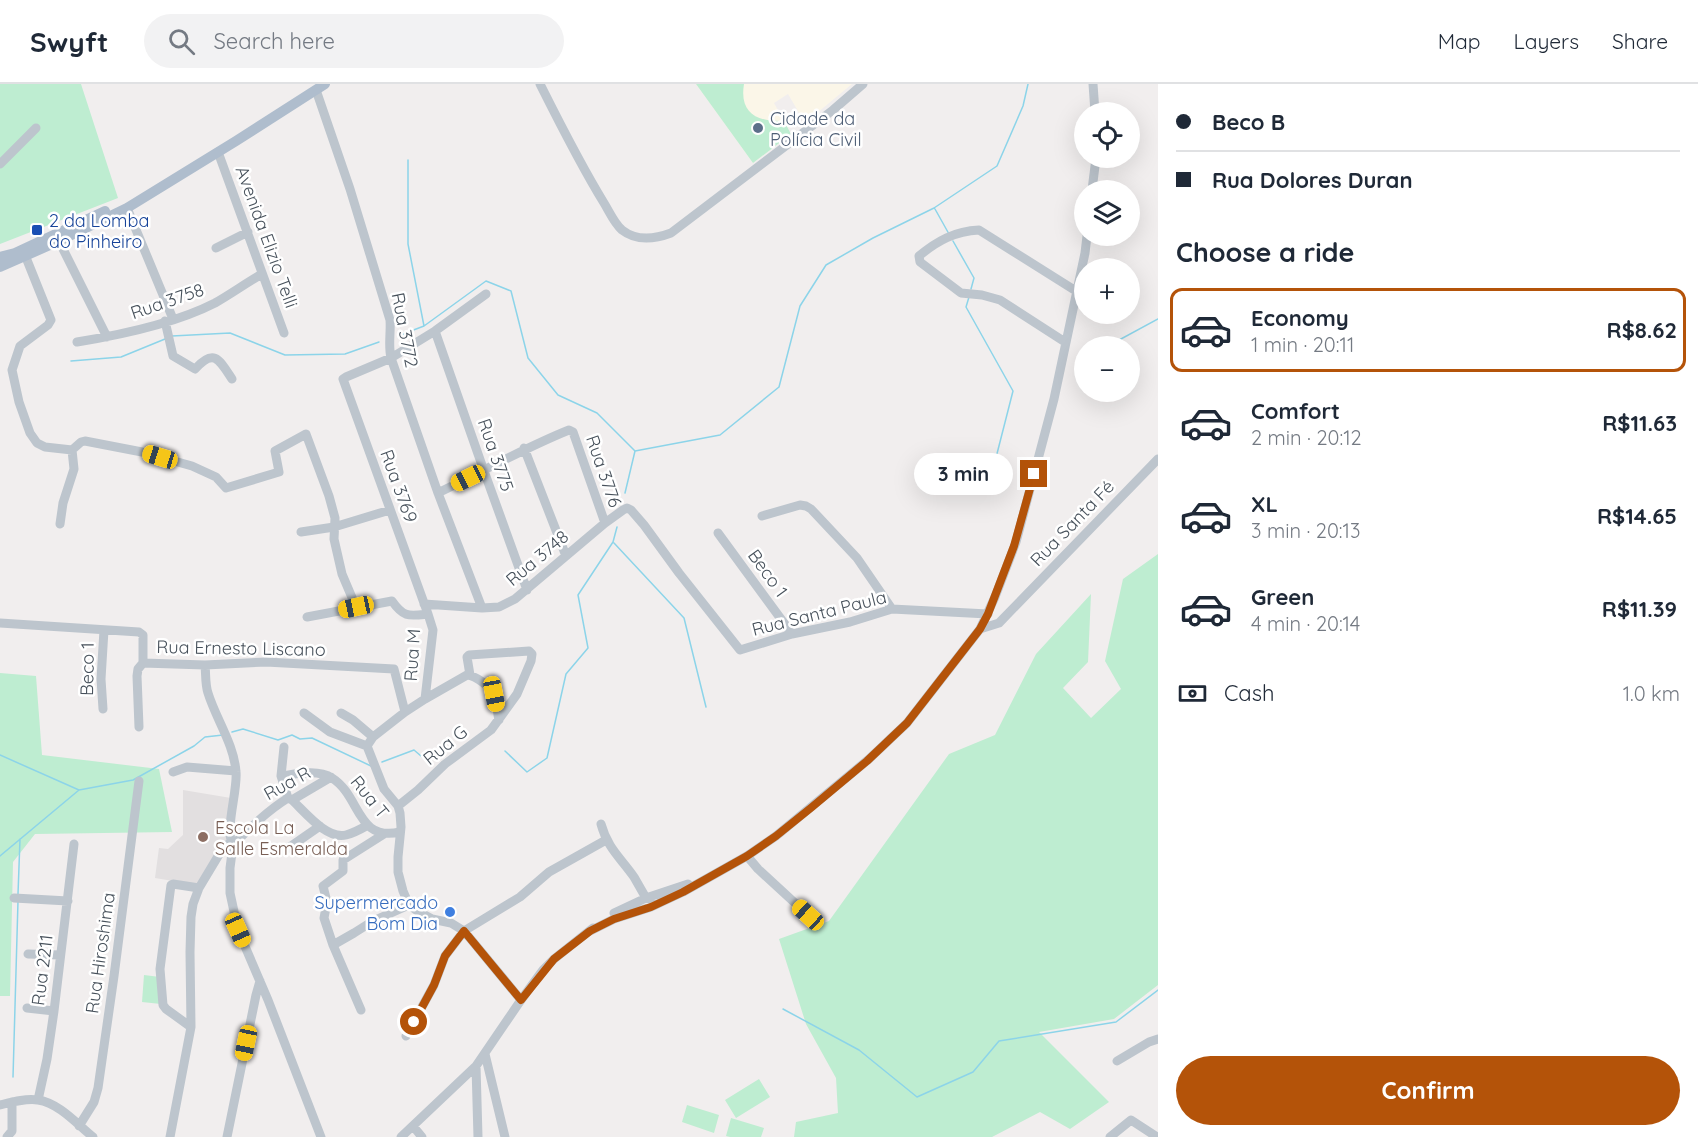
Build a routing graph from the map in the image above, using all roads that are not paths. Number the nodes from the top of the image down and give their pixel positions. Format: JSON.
{"nodes":[{"id":1,"x":540,"y":84,"type":"edge"},
{"id":2,"x":863,"y":84,"type":"edge"},
{"id":3,"x":1093,"y":84,"type":"edge"},
{"id":4,"x":318,"y":86,"type":"edge"},
{"id":5,"x":1094,"y":102,"type":"edge"},
{"id":6,"x":36,"y":128,"type":"dead end"},
{"id":7,"x":218,"y":152,"type":"junction"},
{"id":8,"x":0,"y":164,"type":"edge"},
{"id":9,"x":127,"y":208,"type":"junction"},
{"id":10,"x":248,"y":232,"type":"junction"},
{"id":11,"x":59,"y":241,"type":"junction"},
{"id":12,"x":216,"y":248,"type":"dead end"},
{"id":13,"x":25,"y":255,"type":"junction"},
{"id":14,"x":0,"y":257,"type":"edge"},
{"id":15,"x":0,"y":267,"type":"edge"},
{"id":16,"x":262,"y":274,"type":"junction"},
{"id":17,"x":1074,"y":290,"type":"edge"},
{"id":18,"x":486,"y":294,"type":"dead end"},
{"id":19,"x":1074,"y":300,"type":"edge"},
{"id":20,"x":169,"y":320,"type":"junction"},
{"id":21,"x":435,"y":331,"type":"junction"},
{"id":22,"x":284,"y":333,"type":"dead end"},
{"id":23,"x":107,"y":337,"type":"junction"},
{"id":24,"x":77,"y":342,"type":"dead end"},
{"id":25,"x":1065,"y":342,"type":"junction"},
{"id":26,"x":391,"y":358,"type":"junction"},
{"id":27,"x":232,"y":379,"type":"dead end"},
{"id":28,"x":524,"y":448,"type":"junction"},
{"id":29,"x":72,"y":450,"type":"junction"},
{"id":30,"x":1158,"y":459,"type":"edge"},
{"id":31,"x":484,"y":471,"type":"junction"},
{"id":32,"x":438,"y":493,"type":"junction"},
{"id":33,"x":390,"y":510,"type":"junction"},
{"id":34,"x":762,"y":516,"type":"dead end"},
{"id":35,"x":605,"y":523,"type":"junction"},
{"id":36,"x":60,"y":524,"type":"dead end"},
{"id":37,"x":334,"y":527,"type":"junction"},
{"id":38,"x":301,"y":532,"type":"dead end"},
{"id":39,"x":592,"y":533,"type":"joint"},
{"id":40,"x":718,"y":533,"type":"dead end"},
{"id":41,"x":566,"y":556,"type":"junction"},
{"id":42,"x":527,"y":590,"type":"junction"},
{"id":43,"x":356,"y":607,"type":"junction"},
{"id":44,"x":482,"y":608,"type":"junction"},
{"id":45,"x":426,"y":609,"type":"junction"},
{"id":46,"x":892,"y":609,"type":"junction"},
{"id":47,"x":988,"y":614,"type":"junction"},
{"id":48,"x":307,"y":617,"type":"dead end"},
{"id":49,"x":0,"y":623,"type":"edge"},
{"id":50,"x":980,"y":629,"type":"junction"},
{"id":51,"x":104,"y":630,"type":"junction"},
{"id":52,"x":792,"y":634,"type":"junction"},
{"id":53,"x":143,"y":663,"type":"junction"},
{"id":54,"x":205,"y":665,"type":"junction"},
{"id":55,"x":470,"y":675,"type":"junction"},
{"id":56,"x":425,"y":699,"type":"junction"},
{"id":57,"x":103,"y":709,"type":"dead end"},
{"id":58,"x":405,"y":712,"type":"junction"},
{"id":59,"x":304,"y":713,"type":"dead end"},
{"id":60,"x":341,"y":713,"type":"dead end"},
{"id":61,"x":499,"y":720,"type":"junction"},
{"id":62,"x":139,"y":727,"type":"dead end"},
{"id":63,"x":373,"y":737,"type":"junction"},
{"id":64,"x":367,"y":746,"type":"junction"},
{"id":65,"x":284,"y":747,"type":"dead end"},
{"id":66,"x":236,"y":771,"type":"junction"},
{"id":67,"x":173,"y":772,"type":"dead end"},
{"id":68,"x":281,"y":776,"type":"junction"},
{"id":69,"x":331,"y":777,"type":"junction"},
{"id":70,"x":139,"y":781,"type":"dead end"},
{"id":71,"x":290,"y":799,"type":"junction"},
{"id":72,"x":398,"y":806,"type":"junction"},
{"id":73,"x":601,"y":824,"type":"dead end"},
{"id":74,"x":368,"y":825,"type":"junction"},
{"id":75,"x":320,"y":826,"type":"junction"},
{"id":76,"x":400,"y":832,"type":"junction"},
{"id":77,"x":384,"y":834,"type":"junction"},
{"id":78,"x":606,"y":840,"type":"junction"},
{"id":79,"x":232,"y":843,"type":"junction"},
{"id":80,"x":74,"y":844,"type":"dead end"},
{"id":81,"x":284,"y":851,"type":"dead end"},
{"id":82,"x":747,"y":856,"type":"junction"},
{"id":83,"x":199,"y":888,"type":"junction"},
{"id":84,"x":14,"y":898,"type":"dead end"},
{"id":85,"x":68,"y":901,"type":"junction"},
{"id":86,"x":649,"y":904,"type":"junction"},
{"id":87,"x":409,"y":905,"type":"junction"},
{"id":88,"x":808,"y":915,"type":"dead end"},
{"id":89,"x":464,"y":931,"type":"junction"},
{"id":90,"x":333,"y":945,"type":"junction"},
{"id":91,"x":28,"y":954,"type":"dead end"},
{"id":92,"x":60,"y":955,"type":"junction"},
{"id":93,"x":260,"y":981,"type":"junction"},
{"id":94,"x":521,"y":1000,"type":"junction"},
{"id":95,"x":27,"y":1008,"type":"dead end"},
{"id":96,"x":361,"y":1010,"type":"dead end"},
{"id":97,"x":54,"y":1011,"type":"junction"},
{"id":98,"x":191,"y":1027,"type":"junction"},
{"id":99,"x":406,"y":1036,"type":"dead end"},
{"id":100,"x":1158,"y":1039,"type":"edge"},
{"id":101,"x":485,"y":1054,"type":"junction"},
{"id":102,"x":1117,"y":1060,"type":"dead end"},
{"id":103,"x":476,"y":1066,"type":"junction"},
{"id":104,"x":38,"y":1100,"type":"junction"},
{"id":105,"x":12,"y":1102,"type":"junction"},
{"id":106,"x":0,"y":1105,"type":"edge"},
{"id":107,"x":79,"y":1126,"type":"junction"},
{"id":108,"x":412,"y":1126,"type":"junction"},
{"id":109,"x":7,"y":1137,"type":"edge"},
{"id":110,"x":93,"y":1137,"type":"edge"},
{"id":111,"x":170,"y":1137,"type":"edge"},
{"id":112,"x":227,"y":1137,"type":"edge"},
{"id":113,"x":321,"y":1137,"type":"edge"},
{"id":114,"x":401,"y":1137,"type":"edge"},
{"id":115,"x":422,"y":1137,"type":"edge"},
{"id":116,"x":478,"y":1137,"type":"edge"},
{"id":117,"x":505,"y":1137,"type":"edge"},
{"id":118,"x":1110,"y":1137,"type":"edge"},
{"id":119,"x":1157,"y":1137,"type":"edge"}],
"edges":[{"from":1,"to":2,"type":"street"},
{"from":3,"to":5,"type":"street"},
{"from":4,"to":7,"type":"main road"},
{"from":4,"to":14,"type":"main road"},
{"from":4,"to":26,"type":"street","name":"Rua 3772"},
{"from":6,"to":8,"type":"street"},
{"from":7,"to":9,"type":"main road"},
{"from":7,"to":10,"type":"street","name":"Avenida Elizio Telli"},
{"from":9,"to":11,"type":"main road"},
{"from":9,"to":20,"type":"street"},
{"from":10,"to":12,"type":"street"},
{"from":10,"to":16,"type":"street","name":"Avenida Elizio Telli"},
{"from":11,"to":13,"type":"main road"},
{"from":11,"to":23,"type":"street"},
{"from":13,"to":15,"type":"main road"},
{"from":13,"to":29,"type":"street"},
{"from":16,"to":20,"type":"street","name":"Rua 3758"},
{"from":16,"to":22,"type":"street","name":"Avenida Elizio Telli"},
{"from":17,"to":25,"type":"street"},
{"from":18,"to":21,"type":"street"},
{"from":19,"to":25,"type":"street"},
{"from":20,"to":23,"type":"street","name":"Rua 3758"},
{"from":20,"to":27,"type":"street"},
{"from":21,"to":26,"type":"street"},
{"from":21,"to":31,"type":"street","name":"Rua 3775"},
{"from":23,"to":24,"type":"street","name":"Rua 3758"},
{"from":25,"to":47,"type":"street"},
{"from":26,"to":32,"type":"street","name":"Rua 3772"},
{"from":26,"to":33,"type":"street","name":"Rua 3769"},
{"from":28,"to":31,"type":"street"},
{"from":28,"to":35,"type":"street","name":"Rua 3776"},
{"from":28,"to":41,"type":"street"},
{"from":29,"to":36,"type":"street"},
{"from":29,"to":37,"type":"street"},
{"from":30,"to":50,"type":"street","name":"Rua Santa Fé"},
{"from":31,"to":32,"type":"street"},
{"from":31,"to":42,"type":"street","name":"Rua 3775"},
{"from":32,"to":44,"type":"street","name":"Rua 3772"},
{"from":33,"to":37,"type":"street"},
{"from":33,"to":45,"type":"street","name":"Rua 3769"},
{"from":34,"to":46,"type":"street"},
{"from":35,"to":39,"type":"street","name":"Rua Santa Paula"},
{"from":35,"to":52,"type":"street","name":"Rua Santa Paula"},
{"from":37,"to":38,"type":"street"},
{"from":37,"to":43,"type":"street"},
{"from":39,"to":41,"type":"street","name":"Rua 3748"},
{"from":40,"to":52,"type":"street","name":"Beco 1"},
{"from":41,"to":42,"type":"street","name":"Rua 3748"},
{"from":42,"to":44,"type":"street","name":"Rua 3748"},
{"from":43,"to":45,"type":"street","name":"Rua 3748"},
{"from":43,"to":48,"type":"street","name":"Rua 3748"},
{"from":44,"to":45,"type":"street","name":"Rua 3748"},
{"from":45,"to":56,"type":"street","name":"Rua M"},
{"from":46,"to":47,"type":"street","name":"Rua Santa Paula"},
{"from":46,"to":52,"type":"street","name":"Rua Santa Paula"},
{"from":47,"to":50,"type":"street"},
{"from":49,"to":51,"type":"street","name":"Rua Ernesto Liscano"},
{"from":50,"to":82,"type":"street"},
{"from":51,"to":53,"type":"street","name":"Rua Ernesto Liscano"},
{"from":51,"to":57,"type":"street","name":"Beco 1"},
{"from":53,"to":54,"type":"street","name":"Rua Ernesto Liscano"},
{"from":53,"to":62,"type":"street"},
{"from":54,"to":58,"type":"street","name":"Rua Ernesto Liscano"},
{"from":54,"to":66,"type":"street"},
{"from":55,"to":56,"type":"street"},
{"from":55,"to":61,"type":"street"},
{"from":55,"to":61,"type":"street","name":"Rua G"},
{"from":56,"to":58,"type":"street"},
{"from":58,"to":63,"type":"street"},
{"from":59,"to":64,"type":"street"},
{"from":60,"to":63,"type":"street"},
{"from":61,"to":72,"type":"street","name":"Rua G"},
{"from":63,"to":64,"type":"street"},
{"from":64,"to":72,"type":"street"},
{"from":65,"to":68,"type":"street"},
{"from":66,"to":67,"type":"street"},
{"from":66,"to":79,"type":"street"},
{"from":68,"to":69,"type":"street","name":"Rua T"},
{"from":68,"to":71,"type":"street"},
{"from":69,"to":71,"type":"street","name":"Rua R"},
{"from":69,"to":74,"type":"street","name":"Rua T"},
{"from":70,"to":107,"type":"street","name":"Rua Hiroshima"},
{"from":71,"to":75,"type":"street"},
{"from":71,"to":79,"type":"street","name":"Rua R"},
{"from":72,"to":76,"type":"street"},
{"from":73,"to":78,"type":"street"},
{"from":74,"to":75,"type":"street"},
{"from":74,"to":77,"type":"street","name":"Rua T"},
{"from":75,"to":81,"type":"street"},
{"from":76,"to":77,"type":"street","name":"Rua T"},
{"from":76,"to":87,"type":"street"},
{"from":77,"to":90,"type":"street"},
{"from":78,"to":86,"type":"street"},
{"from":78,"to":89,"type":"street"},
{"from":79,"to":83,"type":"street","name":"Rua R"},
{"from":79,"to":93,"type":"street"},
{"from":80,"to":85,"type":"street","name":"Rua 2211"},
{"from":82,"to":86,"type":"street"},
{"from":82,"to":88,"type":"street"},
{"from":83,"to":98,"type":"street","name":"Rua R"},
{"from":83,"to":98,"type":"street"},
{"from":84,"to":85,"type":"street"},
{"from":85,"to":92,"type":"street","name":"Rua 2211"},
{"from":86,"to":94,"type":"street"},
{"from":87,"to":89,"type":"street"},
{"from":87,"to":90,"type":"street"},
{"from":89,"to":94,"type":"street"},
{"from":89,"to":99,"type":"street"},
{"from":90,"to":96,"type":"street"},
{"from":91,"to":92,"type":"street"},
{"from":92,"to":97,"type":"street","name":"Rua 2211"},
{"from":93,"to":112,"type":"street"},
{"from":93,"to":113,"type":"street"},
{"from":94,"to":101,"type":"street"},
{"from":95,"to":97,"type":"street"},
{"from":97,"to":104,"type":"street","name":"Rua 2211"},
{"from":98,"to":111,"type":"street","name":"Rua R"},
{"from":100,"to":102,"type":"street"},
{"from":101,"to":103,"type":"street"},
{"from":101,"to":117,"type":"street"},
{"from":103,"to":108,"type":"street"},
{"from":103,"to":116,"type":"street"},
{"from":104,"to":105,"type":"street"},
{"from":104,"to":107,"type":"street"},
{"from":105,"to":106,"type":"street"},
{"from":105,"to":109,"type":"street"},
{"from":107,"to":110,"type":"street"},
{"from":108,"to":114,"type":"street"},
{"from":108,"to":115,"type":"street"},
{"from":118,"to":119,"type":"street"}]}
